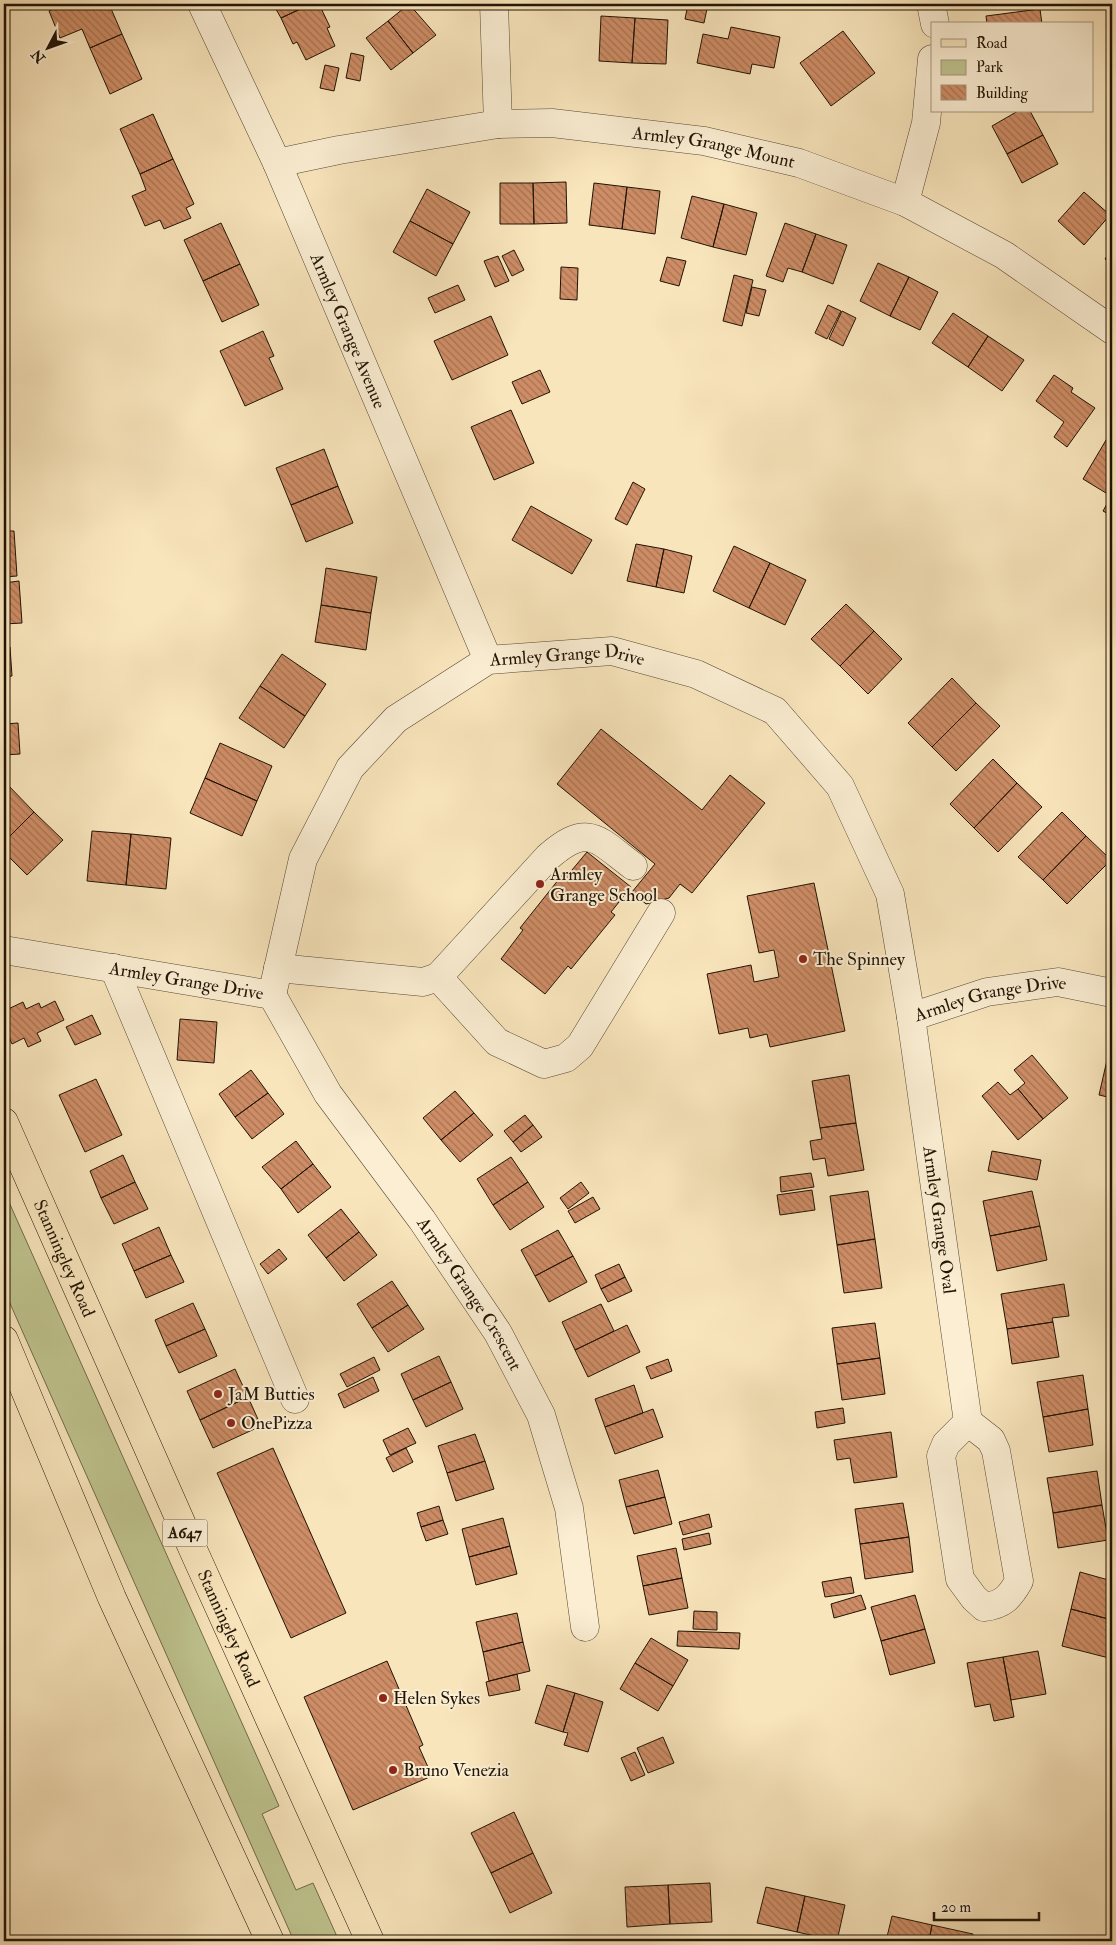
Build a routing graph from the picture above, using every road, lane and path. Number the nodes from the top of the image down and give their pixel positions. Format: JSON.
{"nodes":[{"id":1,"x":202,"y":4,"type":"edge"},
{"id":2,"x":494,"y":4,"type":"edge"},
{"id":3,"x":931,"y":4,"type":"edge"},
{"id":4,"x":935,"y":22,"type":"edge"},
{"id":5,"x":931,"y":70,"type":"edge"},
{"id":6,"x":498,"y":124,"type":"junction"},
{"id":7,"x":277,"y":163,"type":"junction"},
{"id":8,"x":905,"y":202,"type":"junction"},
{"id":9,"x":1112,"y":330,"type":"edge"},
{"id":10,"x":488,"y":660,"type":"junction"},
{"id":11,"x":633,"y":866,"type":"dead end"},
{"id":12,"x":661,"y":913,"type":"dead end"},
{"id":13,"x":4,"y":950,"type":"edge"},
{"id":14,"x":114,"y":968,"type":"junction"},
{"id":15,"x":278,"y":968,"type":"junction"},
{"id":16,"x":438,"y":977,"type":"junction"},
{"id":17,"x":1112,"y":993,"type":"edge"},
{"id":18,"x":272,"y":995,"type":"junction"},
{"id":19,"x":911,"y":1017,"type":"junction"},
{"id":20,"x":4,"y":1122,"type":"edge"},
{"id":21,"x":4,"y":1340,"type":"edge"},
{"id":22,"x":295,"y":1399,"type":"dead end"},
{"id":23,"x":968,"y":1422,"type":"junction"},
{"id":24,"x":585,"y":1627,"type":"dead end"},
{"id":25,"x":270,"y":1941,"type":"edge"},
{"id":26,"x":370,"y":1941,"type":"edge"}],
"edges":[{"from":1,"to":7,"type":"street","name":"Armley Grange Avenue"},
{"from":2,"to":6,"type":"street"},
{"from":3,"to":4,"type":"street"},
{"from":5,"to":8,"type":"street"},
{"from":6,"to":7,"type":"street","name":"Armley Grange Mount"},
{"from":6,"to":8,"type":"street","name":"Armley Grange Mount"},
{"from":7,"to":10,"type":"street","name":"Armley Grange Avenue"},
{"from":8,"to":9,"type":"street","name":"Armley Grange Mount"},
{"from":10,"to":15,"type":"street","name":"Armley Grange Drive"},
{"from":10,"to":19,"type":"street","name":"Armley Grange Drive"},
{"from":11,"to":16,"type":"street"},
{"from":12,"to":16,"type":"street"},
{"from":13,"to":14,"type":"street","name":"Armley Grange Drive"},
{"from":14,"to":18,"type":"street","name":"Armley Grange Drive"},
{"from":14,"to":22,"type":"street"},
{"from":15,"to":16,"type":"street"},
{"from":15,"to":18,"type":"street","name":"Armley Grange Drive"},
{"from":17,"to":19,"type":"street","name":"Armley Grange Drive"},
{"from":18,"to":24,"type":"street","name":"Armley Grange Crescent"},
{"from":19,"to":23,"type":"street","name":"Armley Grange Oval"},
{"from":20,"to":26,"type":"main road","name":"Stanningley Road","number":"A647"},
{"from":21,"to":25,"type":"main road"},
{"from":23,"to":23,"type":"street"}]}
